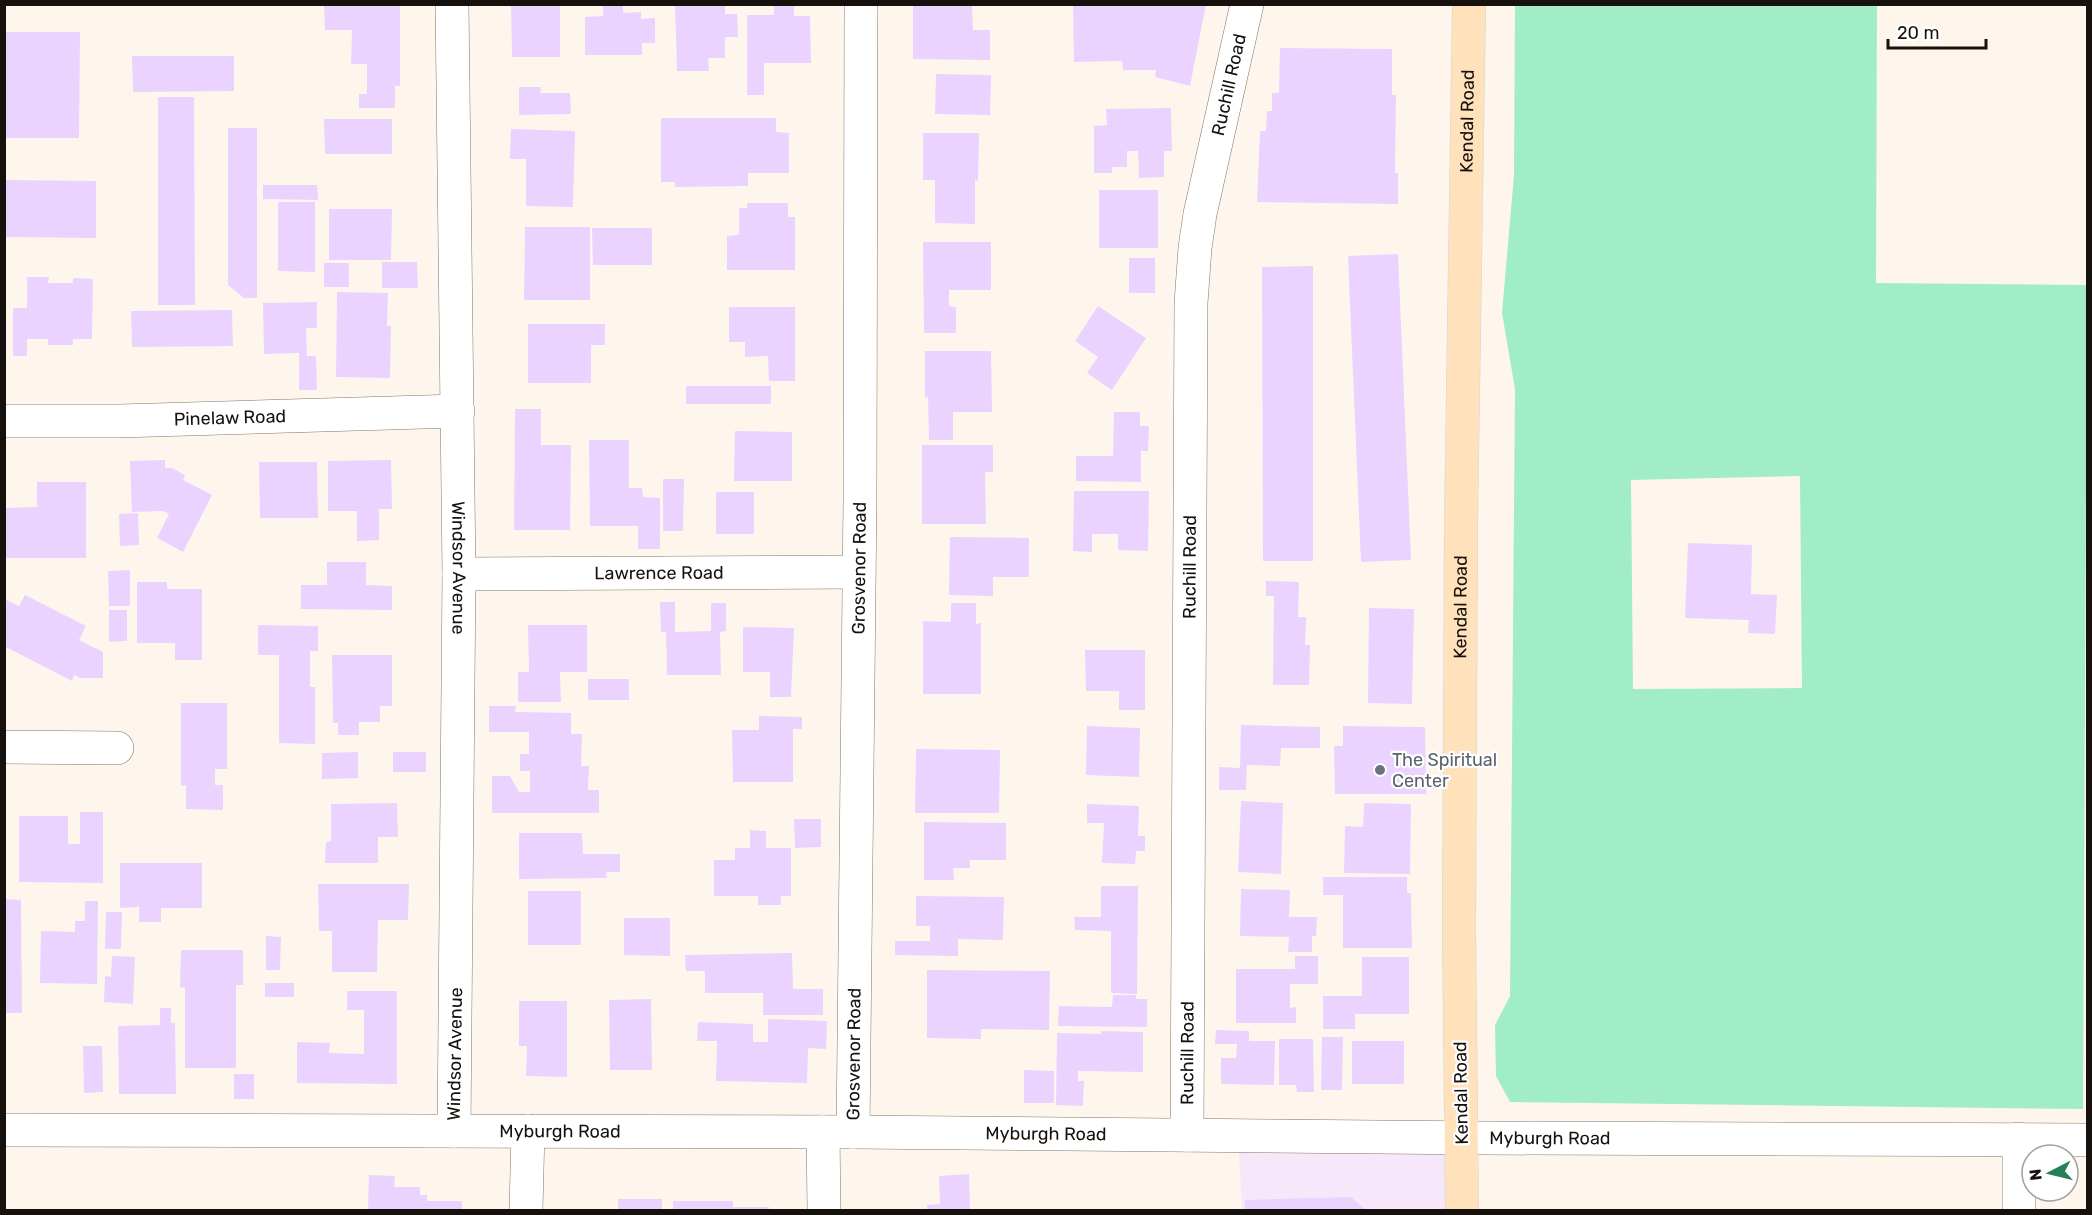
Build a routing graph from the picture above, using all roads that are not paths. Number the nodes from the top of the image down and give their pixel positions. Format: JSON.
{"nodes":[{"id":1,"x":452,"y":4,"type":"edge"},
{"id":2,"x":861,"y":4,"type":"edge"},
{"id":3,"x":1246,"y":4,"type":"edge"},
{"id":4,"x":1470,"y":4,"type":"edge"},
{"id":5,"x":458,"y":411,"type":"junction"},
{"id":6,"x":4,"y":421,"type":"edge"},
{"id":7,"x":858,"y":572,"type":"junction"},
{"id":8,"x":459,"y":574,"type":"junction"},
{"id":9,"x":4,"y":747,"type":"edge"},
{"id":10,"x":117,"y":748,"type":"dead end"},
{"id":11,"x":4,"y":1130,"type":"edge"},
{"id":12,"x":454,"y":1131,"type":"junction"},
{"id":13,"x":528,"y":1131,"type":"junction"},
{"id":14,"x":838,"y":1132,"type":"junction"},
{"id":15,"x":1187,"y":1135,"type":"junction"},
{"id":16,"x":1461,"y":1138,"type":"junction"},
{"id":17,"x":2019,"y":1140,"type":"junction"},
{"id":18,"x":2088,"y":1140,"type":"edge"},
{"id":19,"x":526,"y":1210,"type":"edge"},
{"id":20,"x":824,"y":1210,"type":"edge"},
{"id":21,"x":1462,"y":1210,"type":"edge"},
{"id":22,"x":2019,"y":1210,"type":"edge"}],
"edges":[{"from":1,"to":5,"type":"street","name":"Windsor Avenue"},
{"from":2,"to":7,"type":"street","name":"Grosvenor Road"},
{"from":3,"to":15,"type":"street","name":"Ruchill Road"},
{"from":4,"to":16,"type":"main road","name":"Kendal Road"},
{"from":5,"to":6,"type":"street","name":"Pinelaw Road"},
{"from":5,"to":8,"type":"street","name":"Windsor Avenue"},
{"from":7,"to":8,"type":"street","name":"Lawrence Road"},
{"from":7,"to":14,"type":"street","name":"Grosvenor Road"},
{"from":8,"to":12,"type":"street","name":"Windsor Avenue"},
{"from":9,"to":10,"type":"street"},
{"from":11,"to":12,"type":"street","name":"Myburgh Road"},
{"from":12,"to":13,"type":"street","name":"Myburgh Road"},
{"from":13,"to":14,"type":"street","name":"Myburgh Road"},
{"from":13,"to":19,"type":"street"},
{"from":14,"to":15,"type":"street","name":"Myburgh Road"},
{"from":14,"to":20,"type":"street","name":"Grosvenor Road"},
{"from":15,"to":16,"type":"street","name":"Myburgh Road"},
{"from":16,"to":17,"type":"street","name":"Myburgh Road"},
{"from":16,"to":21,"type":"main road","name":"Kendal Road"},
{"from":17,"to":18,"type":"street","name":"Myburgh Road"},
{"from":17,"to":22,"type":"street"}]}
